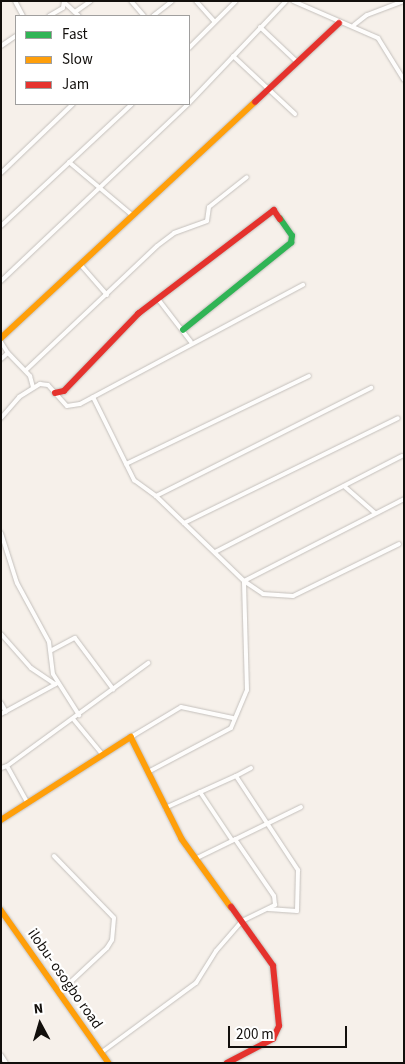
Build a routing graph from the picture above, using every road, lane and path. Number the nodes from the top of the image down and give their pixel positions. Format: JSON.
{"nodes":[{"id":1,"x":16,"y":1,"type":"edge"},
{"id":2,"x":91,"y":1,"type":"edge"},
{"id":3,"x":131,"y":1,"type":"edge"},
{"id":4,"x":172,"y":1,"type":"edge"},
{"id":5,"x":196,"y":1,"type":"edge"},
{"id":6,"x":236,"y":1,"type":"edge"},
{"id":7,"x":286,"y":1,"type":"edge"},
{"id":8,"x":293,"y":1,"type":"edge"},
{"id":9,"x":403,"y":1,"type":"edge"},
{"id":10,"x":64,"y":2,"type":"edge"},
{"id":11,"x":300,"y":2,"type":"edge"},
{"id":12,"x":75,"y":12,"type":"junction"},
{"id":13,"x":23,"y":15,"type":"edge"},
{"id":14,"x":50,"y":15,"type":"edge"},
{"id":15,"x":78,"y":15,"type":"edge"},
{"id":16,"x":143,"y":15,"type":"edge"},
{"id":17,"x":154,"y":15,"type":"edge"},
{"id":18,"x":214,"y":21,"type":"junction"},
{"id":19,"x":339,"y":23,"type":"junction"},
{"id":20,"x":354,"y":25,"type":"junction"},
{"id":21,"x":260,"y":27,"type":"junction"},
{"id":22,"x":15,"y":37,"type":"edge"},
{"id":23,"x":1,"y":46,"type":"edge"},
{"id":24,"x":190,"y":47,"type":"edge"},
{"id":25,"x":233,"y":56,"type":"junction"},
{"id":26,"x":297,"y":62,"type":"junction"},
{"id":27,"x":404,"y":80,"type":"edge"},
{"id":28,"x":269,"y":90,"type":"junction"},
{"id":29,"x":190,"y":102,"type":"edge"},
{"id":30,"x":72,"y":105,"type":"edge"},
{"id":31,"x":131,"y":105,"type":"edge"},
{"id":32,"x":187,"y":105,"type":"edge"},
{"id":33,"x":295,"y":114,"type":"dead end"},
{"id":34,"x":69,"y":162,"type":"junction"},
{"id":35,"x":1,"y":173,"type":"edge"},
{"id":36,"x":247,"y":177,"type":"dead end"},
{"id":37,"x":100,"y":186,"type":"junction"},
{"id":38,"x":132,"y":215,"type":"junction"},
{"id":39,"x":1,"y":226,"type":"edge"},
{"id":40,"x":79,"y":264,"type":"junction"},
{"id":41,"x":1,"y":281,"type":"edge"},
{"id":42,"x":303,"y":284,"type":"dead end"},
{"id":43,"x":106,"y":294,"type":"junction"},
{"id":44,"x":158,"y":299,"type":"junction"},
{"id":45,"x":184,"y":330,"type":"junction"},
{"id":46,"x":1,"y":340,"type":"edge"},
{"id":47,"x":191,"y":342,"type":"junction"},
{"id":48,"x":8,"y":353,"type":"junction"},
{"id":49,"x":1,"y":359,"type":"edge"},
{"id":50,"x":26,"y":370,"type":"junction"},
{"id":51,"x":309,"y":376,"type":"dead end"},
{"id":52,"x":33,"y":387,"type":"junction"},
{"id":53,"x":371,"y":388,"type":"dead end"},
{"id":54,"x":55,"y":393,"type":"junction"},
{"id":55,"x":93,"y":397,"type":"junction"},
{"id":56,"x":1,"y":418,"type":"edge"},
{"id":57,"x":398,"y":418,"type":"dead end"},
{"id":58,"x":402,"y":456,"type":"dead end"},
{"id":59,"x":126,"y":464,"type":"junction"},
{"id":60,"x":344,"y":486,"type":"junction"},
{"id":61,"x":156,"y":496,"type":"junction"},
{"id":62,"x":404,"y":499,"type":"edge"},
{"id":63,"x":375,"y":513,"type":"junction"},
{"id":64,"x":184,"y":523,"type":"junction"},
{"id":65,"x":1,"y":533,"type":"edge"},
{"id":66,"x":399,"y":544,"type":"dead end"},
{"id":67,"x":215,"y":552,"type":"junction"},
{"id":68,"x":244,"y":581,"type":"junction"},
{"id":69,"x":1,"y":634,"type":"edge"},
{"id":70,"x":52,"y":650,"type":"junction"},
{"id":71,"x":148,"y":663,"type":"dead end"},
{"id":72,"x":57,"y":683,"type":"junction"},
{"id":73,"x":113,"y":689,"type":"junction"},
{"id":74,"x":1,"y":703,"type":"edge"},
{"id":75,"x":6,"y":712,"type":"junction"},
{"id":76,"x":1,"y":714,"type":"edge"},
{"id":77,"x":80,"y":715,"type":"junction"},
{"id":78,"x":233,"y":718,"type":"junction"},
{"id":79,"x":74,"y":720,"type":"junction"},
{"id":80,"x":131,"y":737,"type":"junction"},
{"id":81,"x":104,"y":754,"type":"junction"},
{"id":82,"x":7,"y":766,"type":"junction"},
{"id":83,"x":1,"y":768,"type":"edge"},
{"id":84,"x":251,"y":768,"type":"dead end"},
{"id":85,"x":146,"y":773,"type":"junction"},
{"id":86,"x":236,"y":776,"type":"junction"},
{"id":87,"x":200,"y":792,"type":"junction"},
{"id":88,"x":27,"y":802,"type":"junction"},
{"id":89,"x":301,"y":807,"type":"dead end"},
{"id":90,"x":165,"y":808,"type":"junction"},
{"id":91,"x":1,"y":820,"type":"edge"},
{"id":92,"x":270,"y":822,"type":"junction"},
{"id":93,"x":234,"y":840,"type":"junction"},
{"id":94,"x":54,"y":856,"type":"dead end"},
{"id":95,"x":195,"y":859,"type":"junction"},
{"id":96,"x":268,"y":909,"type":"junction"},
{"id":97,"x":1,"y":910,"type":"edge"},
{"id":98,"x":242,"y":921,"type":"junction"},
{"id":99,"x":60,"y":992,"type":"junction"},
{"id":100,"x":102,"y":1052,"type":"junction"},
{"id":101,"x":2,"y":1057,"type":"edge"},
{"id":102,"x":6,"y":1063,"type":"edge"},
{"id":103,"x":109,"y":1063,"type":"edge"},
{"id":104,"x":227,"y":1063,"type":"edge"}],
"edges":[{"from":1,"to":13,"type":"street"},
{"from":2,"to":12,"type":"street"},
{"from":3,"to":16,"type":"street"},
{"from":4,"to":17,"type":"street"},
{"from":5,"to":18,"type":"street"},
{"from":6,"to":18,"type":"street"},
{"from":7,"to":21,"type":"street"},
{"from":8,"to":11,"type":"street"},
{"from":9,"to":20,"type":"street"},
{"from":10,"to":12,"type":"street"},
{"from":10,"to":14,"type":"street"},
{"from":11,"to":19,"type":"street"},
{"from":12,"to":15,"type":"street"},
{"from":18,"to":24,"type":"street"},
{"from":19,"to":20,"type":"street"},
{"from":19,"to":26,"type":"street"},
{"from":20,"to":27,"type":"street"},
{"from":21,"to":25,"type":"street"},
{"from":21,"to":26,"type":"street"},
{"from":22,"to":23,"type":"street"},
{"from":25,"to":28,"type":"street"},
{"from":25,"to":29,"type":"street"},
{"from":26,"to":28,"type":"street"},
{"from":28,"to":33,"type":"street"},
{"from":28,"to":38,"type":"street"},
{"from":30,"to":35,"type":"street"},
{"from":31,"to":34,"type":"street"},
{"from":32,"to":37,"type":"street"},
{"from":34,"to":37,"type":"street"},
{"from":34,"to":39,"type":"street"},
{"from":36,"to":43,"type":"street"},
{"from":37,"to":38,"type":"street"},
{"from":37,"to":41,"type":"street"},
{"from":38,"to":40,"type":"street"},
{"from":40,"to":43,"type":"street"},
{"from":40,"to":46,"type":"street"},
{"from":42,"to":47,"type":"street"},
{"from":43,"to":50,"type":"street"},
{"from":44,"to":45,"type":"street"},
{"from":44,"to":45,"type":"street"},
{"from":44,"to":54,"type":"street"},
{"from":45,"to":47,"type":"street"},
{"from":46,"to":48,"type":"street"},
{"from":47,"to":55,"type":"street"},
{"from":48,"to":49,"type":"street"},
{"from":48,"to":50,"type":"street"},
{"from":50,"to":52,"type":"street"},
{"from":51,"to":59,"type":"street"},
{"from":52,"to":54,"type":"street"},
{"from":52,"to":56,"type":"street"},
{"from":53,"to":61,"type":"street"},
{"from":54,"to":55,"type":"street"},
{"from":55,"to":59,"type":"street"},
{"from":57,"to":64,"type":"street"},
{"from":58,"to":60,"type":"street"},
{"from":59,"to":61,"type":"street"},
{"from":60,"to":63,"type":"street"},
{"from":60,"to":67,"type":"street"},
{"from":61,"to":64,"type":"street"},
{"from":62,"to":63,"type":"street"},
{"from":63,"to":68,"type":"street"},
{"from":64,"to":67,"type":"street"},
{"from":65,"to":70,"type":"street"},
{"from":66,"to":68,"type":"street"},
{"from":67,"to":68,"type":"street"},
{"from":68,"to":78,"type":"street"},
{"from":69,"to":72,"type":"street"},
{"from":70,"to":72,"type":"street"},
{"from":70,"to":73,"type":"street"},
{"from":71,"to":73,"type":"street"},
{"from":72,"to":75,"type":"street"},
{"from":72,"to":77,"type":"street"},
{"from":73,"to":77,"type":"street"},
{"from":74,"to":75,"type":"street"},
{"from":75,"to":76,"type":"street"},
{"from":77,"to":79,"type":"street"},
{"from":78,"to":80,"type":"street"},
{"from":78,"to":85,"type":"street"},
{"from":79,"to":81,"type":"street"},
{"from":79,"to":82,"type":"street"},
{"from":80,"to":81,"type":"street"},
{"from":80,"to":85,"type":"street"},
{"from":81,"to":88,"type":"street"},
{"from":82,"to":83,"type":"street"},
{"from":82,"to":88,"type":"street"},
{"from":84,"to":86,"type":"street"},
{"from":85,"to":90,"type":"street"},
{"from":86,"to":87,"type":"street"},
{"from":86,"to":92,"type":"street"},
{"from":87,"to":90,"type":"street"},
{"from":87,"to":93,"type":"street"},
{"from":88,"to":91,"type":"street"},
{"from":89,"to":92,"type":"street"},
{"from":90,"to":95,"type":"street"},
{"from":92,"to":93,"type":"street"},
{"from":92,"to":96,"type":"street"},
{"from":93,"to":95,"type":"street"},
{"from":93,"to":96,"type":"street"},
{"from":94,"to":99,"type":"street"},
{"from":95,"to":98,"type":"street"},
{"from":96,"to":98,"type":"street"},
{"from":97,"to":99,"type":"street","name":"ilobu- osogbo road"},
{"from":98,"to":100,"type":"street"},
{"from":98,"to":104,"type":"street"},
{"from":99,"to":100,"type":"street","name":"ilobu- osogbo road"},
{"from":100,"to":103,"type":"street","name":"ilobu- osogbo road"},
{"from":101,"to":102,"type":"street"}]}
